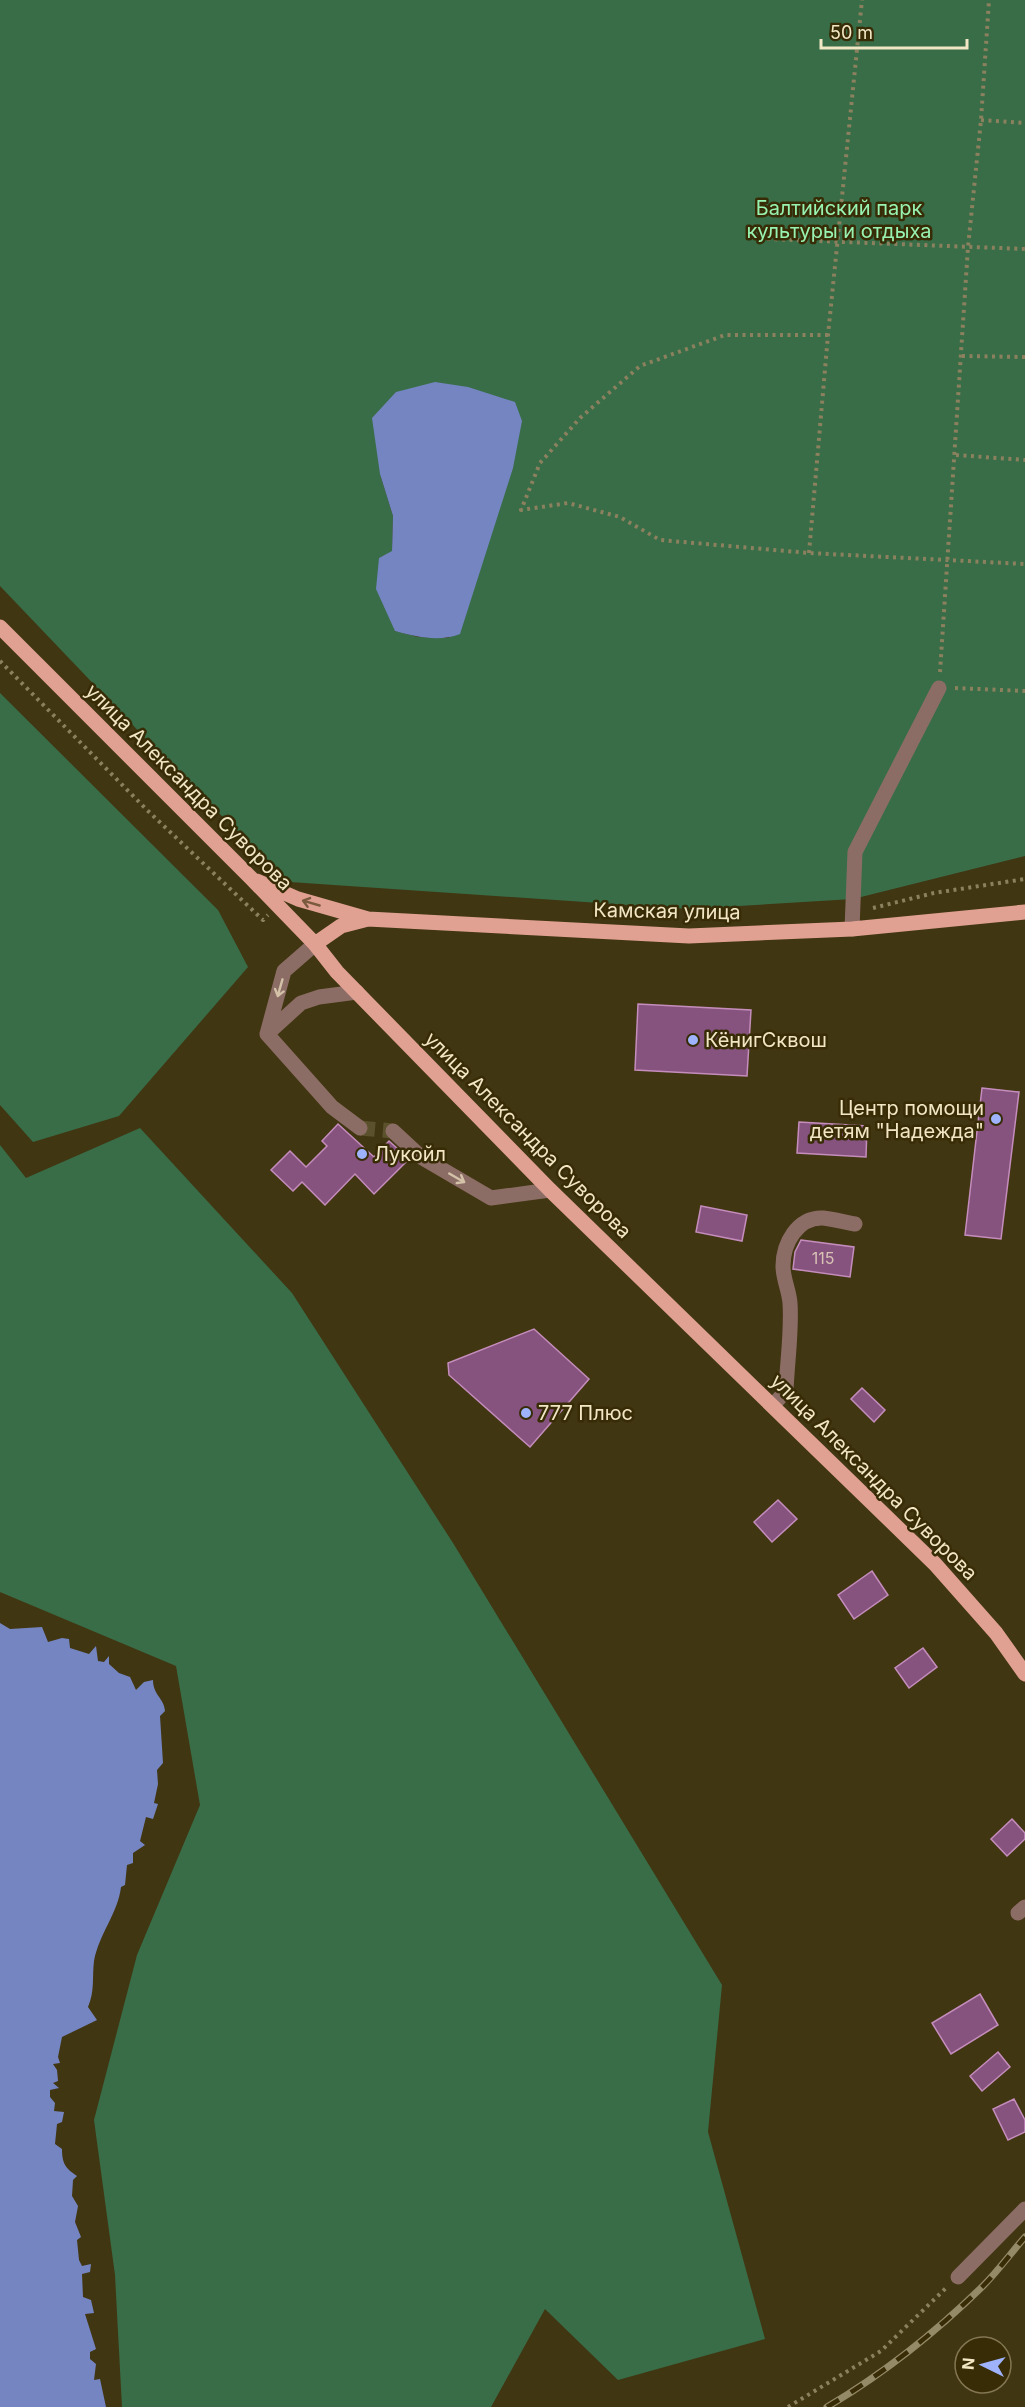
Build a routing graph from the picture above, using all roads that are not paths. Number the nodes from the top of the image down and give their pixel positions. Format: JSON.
{"nodes":[{"id":1,"x":0,"y":627,"type":"edge"},
{"id":2,"x":939,"y":688,"type":"road end"},
{"id":3,"x":250,"y":878,"type":"junction"},
{"id":4,"x":1025,"y":912,"type":"edge"},
{"id":5,"x":368,"y":919,"type":"junction"},
{"id":6,"x":853,"y":921,"type":"junction"},
{"id":7,"x":315,"y":944,"type":"junction"},
{"id":8,"x":357,"y":992,"type":"junction"},
{"id":9,"x":267,"y":1034,"type":"junction"},
{"id":10,"x":360,"y":1128,"type":"tunnel mouth"},
{"id":11,"x":393,"y":1131,"type":"tunnel mouth"},
{"id":12,"x":550,"y":1190,"type":"junction"},
{"id":13,"x":855,"y":1224,"type":"dead end"},
{"id":14,"x":773,"y":1405,"type":"junction"},
{"id":15,"x":1025,"y":1674,"type":"edge"},
{"id":16,"x":1025,"y":2209,"type":"edge"},
{"id":17,"x":958,"y":2277,"type":"road end"}],
"edges":[{"from":1,"to":3,"type":"main road","name":"улица Александра Суворова"},
{"from":2,"to":6,"type":"lane"},
{"from":5,"to":3,"type":"main road","one_way":true},
{"from":3,"to":7,"type":"main road","name":"улица Александра Суворова"},
{"from":4,"to":6,"type":"main road","name":"Камская улица"},
{"from":5,"to":6,"type":"main road","name":"Камская улица"},
{"from":5,"to":7,"type":"main road","name":"Камская улица"},
{"from":7,"to":8,"type":"main road","name":"улица Александра Суворова"},
{"from":7,"to":9,"type":"lane","one_way":true},
{"from":8,"to":9,"type":"lane"},
{"from":8,"to":12,"type":"main road","name":"улица Александра Суворова"},
{"from":9,"to":10,"type":"lane"},
{"from":11,"to":12,"type":"lane","one_way":true},
{"from":12,"to":14,"type":"main road","name":"улица Александра Суворова"},
{"from":13,"to":14,"type":"lane"},
{"from":14,"to":15,"type":"main road","name":"улица Александра Суворова"},
{"from":16,"to":17,"type":"lane"}]}
